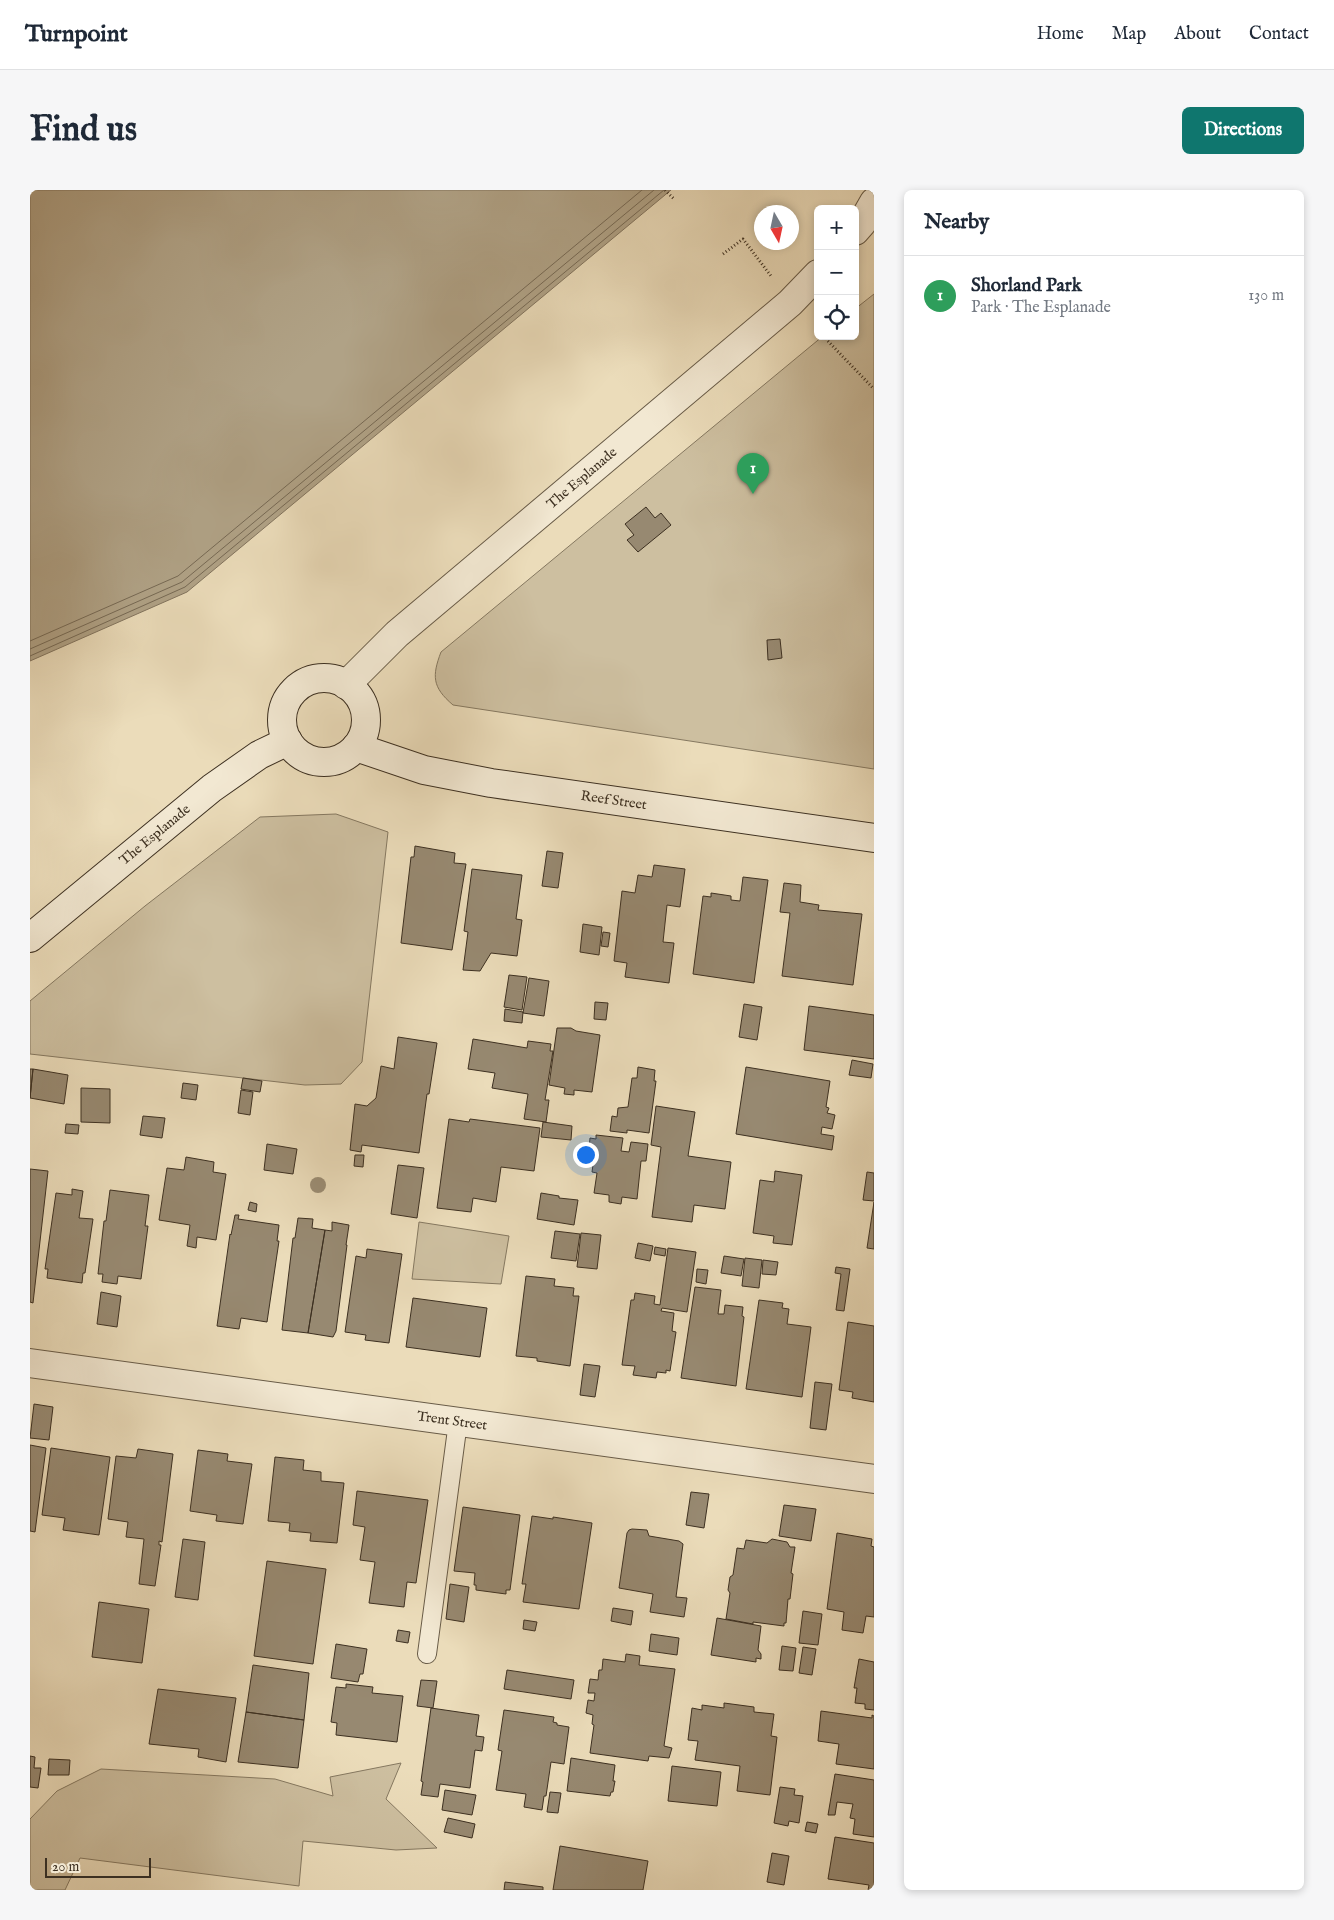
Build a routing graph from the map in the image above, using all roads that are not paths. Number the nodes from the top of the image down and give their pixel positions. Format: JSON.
{"nodes":[{"id":1,"x":874,"y":202,"type":"edge"},
{"id":2,"x":859,"y":225,"type":"edge"},
{"id":3,"x":814,"y":278,"type":"edge"},
{"id":4,"x":346,"y":685,"type":"junction"},
{"id":5,"x":288,"y":741,"type":"junction"},
{"id":6,"x":356,"y":747,"type":"junction"},
{"id":7,"x":874,"y":838,"type":"edge"},
{"id":8,"x":30,"y":938,"type":"edge"},
{"id":9,"x":30,"y":1362,"type":"edge"},
{"id":10,"x":458,"y":1422,"type":"junction"},
{"id":11,"x":874,"y":1479,"type":"edge"},
{"id":12,"x":427,"y":1654,"type":"dead end"}],
"edges":[{"from":1,"to":2,"type":"street"},
{"from":3,"to":4,"type":"street","name":"The Esplanade"},
{"from":4,"to":5,"type":"street"},
{"from":4,"to":6,"type":"street"},
{"from":5,"to":6,"type":"street"},
{"from":5,"to":8,"type":"street","name":"The Esplanade"},
{"from":6,"to":7,"type":"street","name":"Reef Street"},
{"from":9,"to":10,"type":"street","name":"Trent Street"},
{"from":10,"to":11,"type":"street","name":"Trent Street"},
{"from":10,"to":12,"type":"lane"}]}
